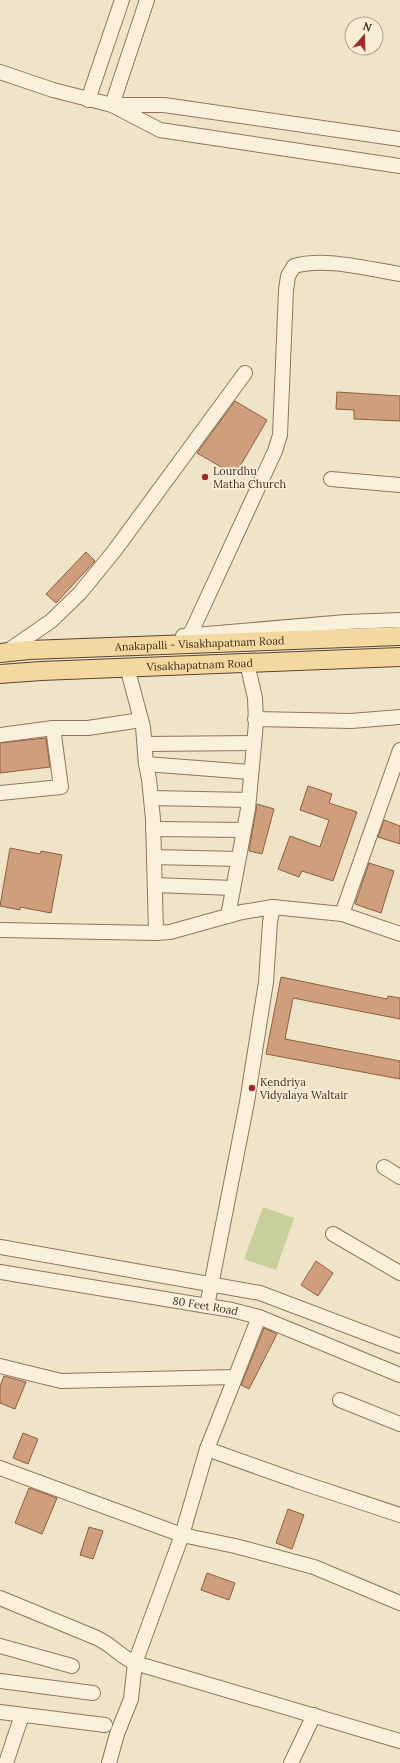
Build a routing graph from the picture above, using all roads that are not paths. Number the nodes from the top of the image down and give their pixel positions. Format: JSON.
{"nodes":[{"id":1,"x":122,"y":0,"type":"edge"},
{"id":2,"x":147,"y":0,"type":"edge"},
{"id":3,"x":0,"y":72,"type":"edge"},
{"id":4,"x":88,"y":100,"type":"junction"},
{"id":5,"x":112,"y":105,"type":"junction"},
{"id":6,"x":400,"y":139,"type":"edge"},
{"id":7,"x":400,"y":166,"type":"edge"},
{"id":8,"x":400,"y":274,"type":"edge"},
{"id":9,"x":245,"y":373,"type":"dead end"},
{"id":10,"x":331,"y":479,"type":"dead end"},
{"id":11,"x":400,"y":485,"type":"edge"},
{"id":12,"x":400,"y":620,"type":"edge"},
{"id":13,"x":190,"y":636,"type":"junction"},
{"id":14,"x":400,"y":636,"type":"edge"},
{"id":15,"x":96,"y":647,"type":"junction"},
{"id":16,"x":3,"y":652,"type":"edge"},
{"id":17,"x":400,"y":657,"type":"edge"},
{"id":18,"x":247,"y":663,"type":"junction"},
{"id":19,"x":127,"y":667,"type":"junction"},
{"id":20,"x":0,"y":674,"type":"edge"},
{"id":21,"x":400,"y":717,"type":"edge"},
{"id":22,"x":256,"y":719,"type":"junction"},
{"id":23,"x":142,"y":720,"type":"junction"},
{"id":24,"x":53,"y":728,"type":"junction"},
{"id":25,"x":0,"y":735,"type":"edge"},
{"id":26,"x":254,"y":743,"type":"junction"},
{"id":27,"x":146,"y":744,"type":"junction"},
{"id":28,"x":400,"y":750,"type":"edge"},
{"id":29,"x":146,"y":764,"type":"junction"},
{"id":30,"x":250,"y":772,"type":"junction"},
{"id":31,"x":0,"y":794,"type":"edge"},
{"id":32,"x":151,"y":798,"type":"junction"},
{"id":33,"x":248,"y":800,"type":"junction"},
{"id":34,"x":153,"y":829,"type":"junction"},
{"id":35,"x":244,"y":830,"type":"junction"},
{"id":36,"x":154,"y":857,"type":"junction"},
{"id":37,"x":238,"y":859,"type":"junction"},
{"id":38,"x":155,"y":885,"type":"junction"},
{"id":39,"x":233,"y":888,"type":"junction"},
{"id":40,"x":273,"y":906,"type":"junction"},
{"id":41,"x":342,"y":914,"type":"junction"},
{"id":42,"x":228,"y":916,"type":"junction"},
{"id":43,"x":0,"y":930,"type":"edge"},
{"id":44,"x":156,"y":933,"type":"junction"},
{"id":45,"x":400,"y":934,"type":"edge"},
{"id":46,"x":384,"y":1168,"type":"dead end"},
{"id":47,"x":400,"y":1177,"type":"edge"},
{"id":48,"x":333,"y":1234,"type":"dead end"},
{"id":49,"x":0,"y":1247,"type":"edge"},
{"id":50,"x":0,"y":1272,"type":"edge"},
{"id":51,"x":400,"y":1273,"type":"edge"},
{"id":52,"x":210,"y":1284,"type":"junction"},
{"id":53,"x":207,"y":1306,"type":"junction"},
{"id":54,"x":259,"y":1317,"type":"junction"},
{"id":55,"x":400,"y":1346,"type":"edge"},
{"id":56,"x":0,"y":1366,"type":"edge"},
{"id":57,"x":399,"y":1372,"type":"edge"},
{"id":58,"x":234,"y":1377,"type":"junction"},
{"id":59,"x":340,"y":1400,"type":"dead end"},
{"id":60,"x":400,"y":1424,"type":"edge"},
{"id":61,"x":207,"y":1449,"type":"junction"},
{"id":62,"x":0,"y":1468,"type":"edge"},
{"id":63,"x":400,"y":1515,"type":"edge"},
{"id":64,"x":182,"y":1535,"type":"junction"},
{"id":65,"x":0,"y":1598,"type":"edge"},
{"id":66,"x":400,"y":1603,"type":"edge"},
{"id":67,"x":0,"y":1646,"type":"edge"},
{"id":68,"x":132,"y":1661,"type":"junction"},
{"id":69,"x":72,"y":1666,"type":"dead end"},
{"id":70,"x":0,"y":1681,"type":"edge"},
{"id":71,"x":93,"y":1693,"type":"dead end"},
{"id":72,"x":0,"y":1712,"type":"edge"},
{"id":73,"x":22,"y":1715,"type":"junction"},
{"id":74,"x":314,"y":1715,"type":"junction"},
{"id":75,"x":105,"y":1725,"type":"dead end"},
{"id":76,"x":400,"y":1741,"type":"edge"},
{"id":77,"x":6,"y":1763,"type":"edge"},
{"id":78,"x":109,"y":1763,"type":"edge"},
{"id":79,"x":291,"y":1763,"type":"edge"}],
"edges":[{"from":1,"to":4,"type":"street"},
{"from":2,"to":5,"type":"street"},
{"from":3,"to":4,"type":"street"},
{"from":4,"to":5,"type":"street"},
{"from":5,"to":6,"type":"street"},
{"from":5,"to":7,"type":"street"},
{"from":8,"to":13,"type":"street"},
{"from":9,"to":16,"type":"street"},
{"from":10,"to":11,"type":"street"},
{"from":12,"to":13,"type":"street"},
{"from":13,"to":15,"type":"street"},
{"from":14,"to":15,"type":"main road","name":"Anakapalli - Visakhapatnam Road"},
{"from":15,"to":16,"type":"main road","name":"Anakapalli - Visakhapatnam Road"},
{"from":17,"to":18,"type":"main road","name":"Visakhapatnam Road"},
{"from":18,"to":19,"type":"main road","name":"Visakhapatnam Road"},
{"from":18,"to":22,"type":"street"},
{"from":19,"to":20,"type":"main road","name":"Visakhapatnam Road"},
{"from":19,"to":23,"type":"street"},
{"from":21,"to":22,"type":"street"},
{"from":22,"to":26,"type":"street"},
{"from":23,"to":24,"type":"street"},
{"from":23,"to":27,"type":"street"},
{"from":24,"to":25,"type":"street"},
{"from":24,"to":31,"type":"street"},
{"from":26,"to":27,"type":"street"},
{"from":26,"to":30,"type":"street"},
{"from":27,"to":29,"type":"street"},
{"from":28,"to":41,"type":"street"},
{"from":29,"to":30,"type":"street"},
{"from":29,"to":32,"type":"street"},
{"from":30,"to":33,"type":"street"},
{"from":32,"to":33,"type":"street"},
{"from":32,"to":34,"type":"street"},
{"from":33,"to":35,"type":"street"},
{"from":34,"to":35,"type":"street"},
{"from":34,"to":36,"type":"street"},
{"from":35,"to":37,"type":"street"},
{"from":36,"to":37,"type":"street"},
{"from":36,"to":38,"type":"street"},
{"from":37,"to":39,"type":"street"},
{"from":38,"to":39,"type":"street"},
{"from":38,"to":44,"type":"street"},
{"from":39,"to":42,"type":"street"},
{"from":40,"to":41,"type":"street"},
{"from":40,"to":42,"type":"street"},
{"from":40,"to":52,"type":"street"},
{"from":41,"to":45,"type":"street"},
{"from":42,"to":44,"type":"street"},
{"from":43,"to":44,"type":"street"},
{"from":46,"to":47,"type":"street"},
{"from":48,"to":51,"type":"street"},
{"from":49,"to":52,"type":"street","name":"80 Feet Road"},
{"from":50,"to":53,"type":"street","name":"80 Feet Road"},
{"from":52,"to":53,"type":"street"},
{"from":52,"to":55,"type":"street","name":"80 Feet Road"},
{"from":53,"to":54,"type":"street","name":"80 Feet Road"},
{"from":54,"to":57,"type":"street","name":"80 Feet Road"},
{"from":54,"to":58,"type":"street"},
{"from":56,"to":58,"type":"street"},
{"from":58,"to":61,"type":"street"},
{"from":59,"to":60,"type":"street"},
{"from":61,"to":63,"type":"street"},
{"from":61,"to":64,"type":"street"},
{"from":62,"to":64,"type":"street"},
{"from":64,"to":66,"type":"street"},
{"from":64,"to":68,"type":"street"},
{"from":65,"to":68,"type":"street"},
{"from":67,"to":69,"type":"street"},
{"from":68,"to":74,"type":"street"},
{"from":68,"to":78,"type":"street"},
{"from":70,"to":71,"type":"street"},
{"from":72,"to":73,"type":"street"},
{"from":73,"to":75,"type":"street"},
{"from":73,"to":77,"type":"street"},
{"from":74,"to":76,"type":"street"},
{"from":74,"to":79,"type":"street"}]}
